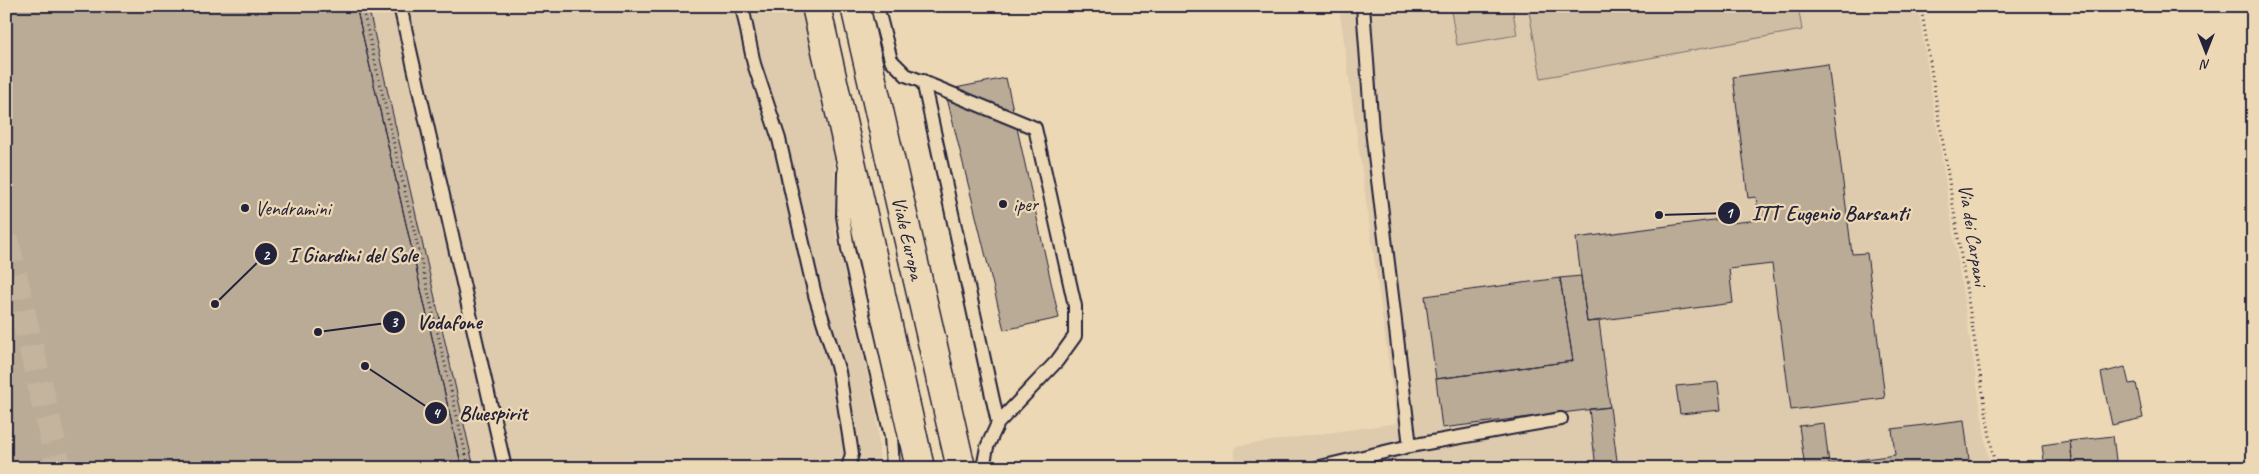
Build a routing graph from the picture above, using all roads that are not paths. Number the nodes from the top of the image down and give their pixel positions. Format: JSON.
{"nodes":[{"id":1,"x":400,"y":6,"type":"edge"},
{"id":2,"x":742,"y":6,"type":"edge"},
{"id":3,"x":816,"y":6,"type":"edge"},
{"id":4,"x":855,"y":6,"type":"edge"},
{"id":5,"x":877,"y":6,"type":"edge"},
{"id":6,"x":1363,"y":6,"type":"edge"},
{"id":7,"x":923,"y":82,"type":"junction"},
{"id":8,"x":845,"y":135,"type":"junction"},
{"id":9,"x":1560,"y":419,"type":"dead end"},
{"id":10,"x":998,"y":423,"type":"junction"},
{"id":11,"x":1410,"y":446,"type":"junction"},
{"id":12,"x":505,"y":468,"type":"edge"},
{"id":13,"x":848,"y":468,"type":"edge"},
{"id":14,"x":893,"y":468,"type":"edge"},
{"id":15,"x":920,"y":468,"type":"edge"},
{"id":16,"x":961,"y":468,"type":"edge"},
{"id":17,"x":983,"y":468,"type":"edge"},
{"id":18,"x":1316,"y":468,"type":"edge"}],
"edges":[{"from":1,"to":12,"type":"lane"},
{"from":2,"to":13,"type":"lane"},
{"from":3,"to":8,"type":"street","name":"Viale Europa"},
{"from":4,"to":16,"type":"street","name":"Viale Europa"},
{"from":5,"to":7,"type":"lane"},
{"from":6,"to":11,"type":"lane"},
{"from":7,"to":10,"type":"lane"},
{"from":7,"to":10,"type":"lane"},
{"from":8,"to":14,"type":"lane"},
{"from":8,"to":15,"type":"street","name":"Viale Europa"},
{"from":9,"to":11,"type":"lane"},
{"from":10,"to":17,"type":"lane"},
{"from":11,"to":18,"type":"lane"}]}
